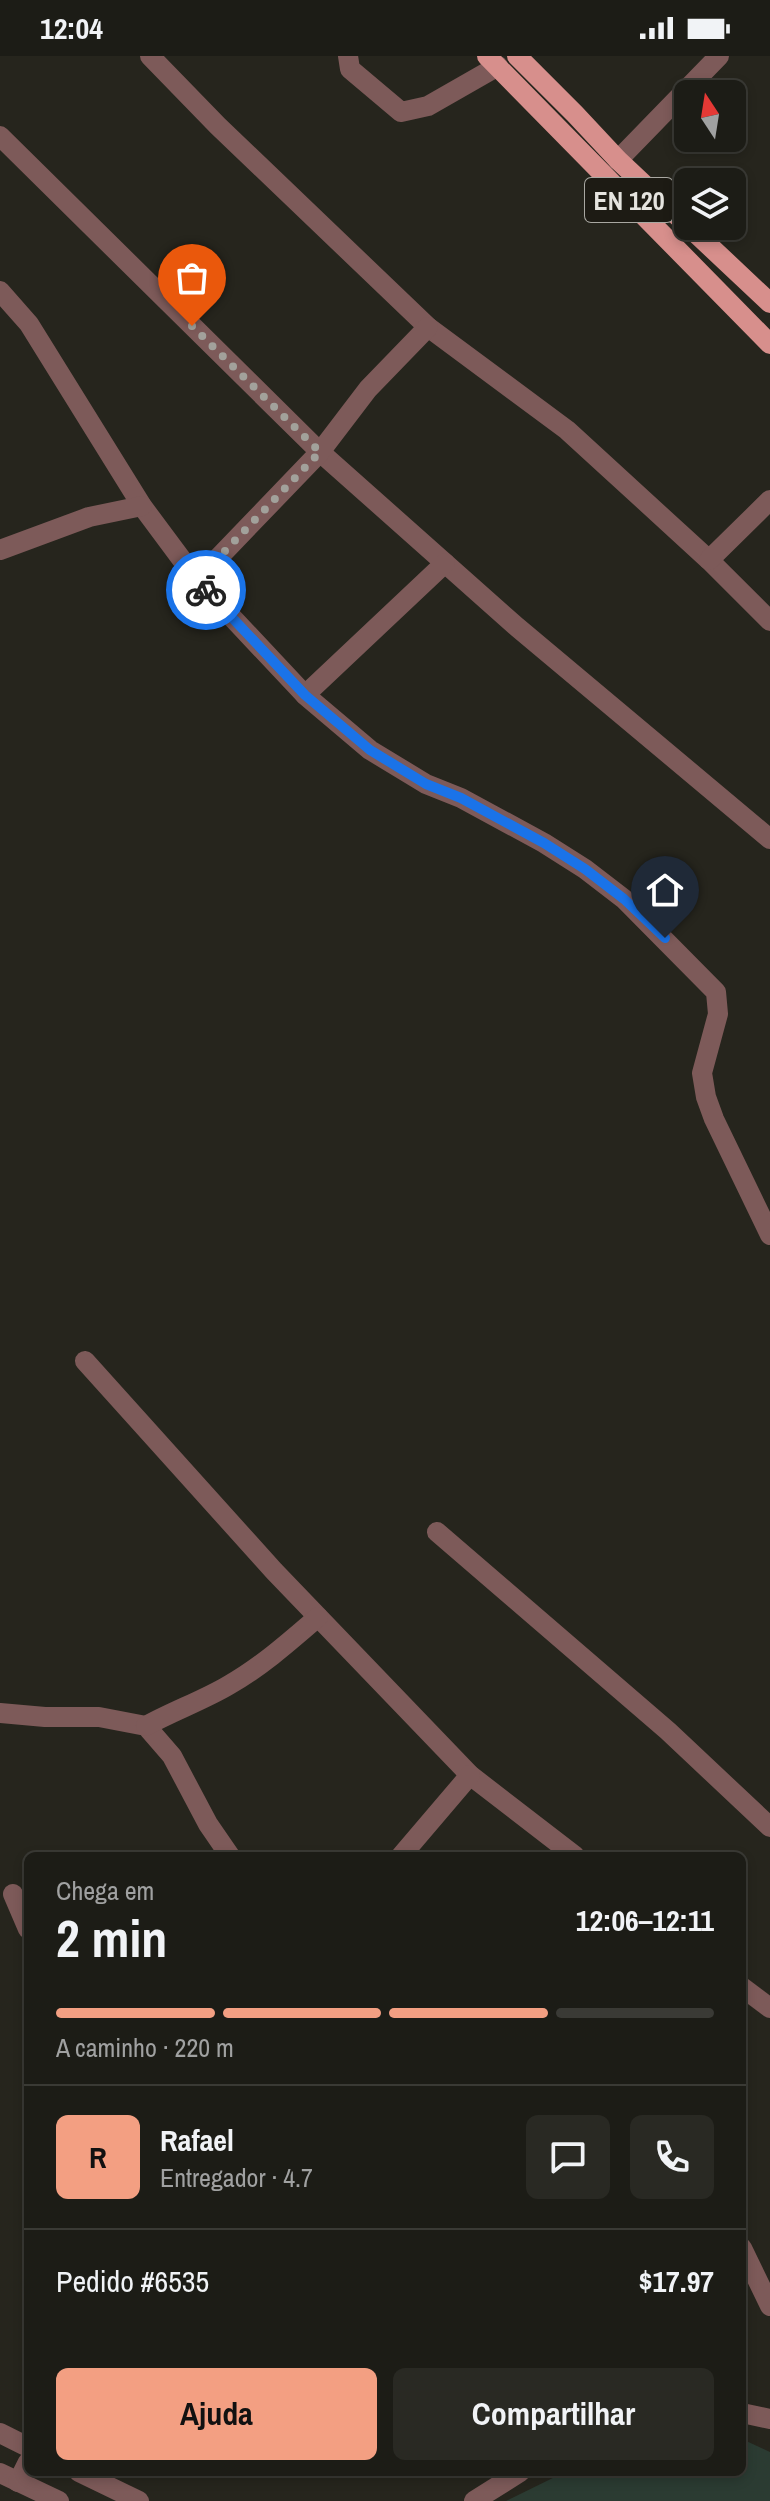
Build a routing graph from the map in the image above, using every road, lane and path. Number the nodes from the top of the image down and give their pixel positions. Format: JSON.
{"nodes":[{"id":1,"x":150,"y":56,"type":"edge"},
{"id":2,"x":348,"y":56,"type":"edge"},
{"id":3,"x":517,"y":56,"type":"edge"},
{"id":4,"x":719,"y":56,"type":"edge"},
{"id":5,"x":492,"y":61,"type":"edge"},
{"id":6,"x":0,"y":136,"type":"edge"},
{"id":7,"x":618,"y":160,"type":"junction"},
{"id":8,"x":0,"y":291,"type":"edge"},
{"id":9,"x":770,"y":303,"type":"edge"},
{"id":10,"x":428,"y":327,"type":"junction"},
{"id":11,"x":770,"y":344,"type":"edge"},
{"id":12,"x":320,"y":452,"type":"junction"},
{"id":13,"x":770,"y":500,"type":"edge"},
{"id":14,"x":142,"y":506,"type":"junction"},
{"id":15,"x":0,"y":550,"type":"edge"},
{"id":16,"x":709,"y":560,"type":"junction"},
{"id":17,"x":445,"y":563,"type":"junction"},
{"id":18,"x":197,"y":580,"type":"junction"},
{"id":19,"x":770,"y":621,"type":"edge"},
{"id":20,"x":305,"y":695,"type":"junction"},
{"id":21,"x":770,"y":839,"type":"edge"},
{"id":22,"x":770,"y":1235,"type":"edge"},
{"id":23,"x":85,"y":1361,"type":"dead end"},
{"id":24,"x":437,"y":1532,"type":"dead end"},
{"id":25,"x":318,"y":1617,"type":"junction"},
{"id":26,"x":0,"y":1713,"type":"edge"},
{"id":27,"x":146,"y":1726,"type":"junction"},
{"id":28,"x":470,"y":1775,"type":"junction"},
{"id":29,"x":770,"y":1827,"type":"edge"},
{"id":30,"x":227,"y":1852,"type":"edge"},
{"id":31,"x":404,"y":1852,"type":"edge"},
{"id":32,"x":570,"y":1852,"type":"edge"},
{"id":33,"x":14,"y":1894,"type":"edge"},
{"id":34,"x":24,"y":1919,"type":"edge"},
{"id":35,"x":746,"y":1990,"type":"edge"},
{"id":36,"x":770,"y":2008,"type":"edge"},
{"id":37,"x":746,"y":2256,"type":"edge"},
{"id":38,"x":770,"y":2306,"type":"edge"},
{"id":39,"x":746,"y":2414,"type":"edge"},
{"id":40,"x":770,"y":2419,"type":"edge"},
{"id":41,"x":0,"y":2433,"type":"edge"},
{"id":42,"x":24,"y":2445,"type":"edge"},
{"id":43,"x":87,"y":2476,"type":"edge"},
{"id":44,"x":514,"y":2476,"type":"edge"},
{"id":45,"x":9,"y":2477,"type":"edge"},
{"id":46,"x":59,"y":2501,"type":"edge"},
{"id":47,"x":139,"y":2501,"type":"edge"},
{"id":48,"x":474,"y":2501,"type":"edge"}],
"edges":[{"from":1,"to":10,"type":"street"},
{"from":2,"to":5,"type":"street"},
{"from":3,"to":7,"type":"main road","number":"EN 120"},
{"from":4,"to":7,"type":"street"},
{"from":5,"to":11,"type":"main road","number":"EN 120"},
{"from":6,"to":12,"type":"street"},
{"from":7,"to":9,"type":"main road","number":"EN 120"},
{"from":8,"to":14,"type":"street"},
{"from":10,"to":12,"type":"street"},
{"from":10,"to":16,"type":"street"},
{"from":12,"to":17,"type":"street"},
{"from":12,"to":18,"type":"street"},
{"from":13,"to":16,"type":"street"},
{"from":14,"to":15,"type":"street"},
{"from":14,"to":18,"type":"street"},
{"from":16,"to":19,"type":"street"},
{"from":17,"to":20,"type":"street"},
{"from":17,"to":21,"type":"street"},
{"from":18,"to":20,"type":"street"},
{"from":20,"to":22,"type":"street"},
{"from":23,"to":25,"type":"street"},
{"from":24,"to":29,"type":"street"},
{"from":25,"to":27,"type":"street"},
{"from":25,"to":28,"type":"street"},
{"from":26,"to":27,"type":"street"},
{"from":27,"to":30,"type":"street"},
{"from":28,"to":31,"type":"street"},
{"from":28,"to":32,"type":"street"},
{"from":33,"to":34,"type":"street"},
{"from":35,"to":36,"type":"street"},
{"from":37,"to":38,"type":"street"},
{"from":39,"to":40,"type":"street"},
{"from":41,"to":42,"type":"street"},
{"from":43,"to":47,"type":"street"},
{"from":44,"to":48,"type":"street"},
{"from":45,"to":46,"type":"street"}]}
